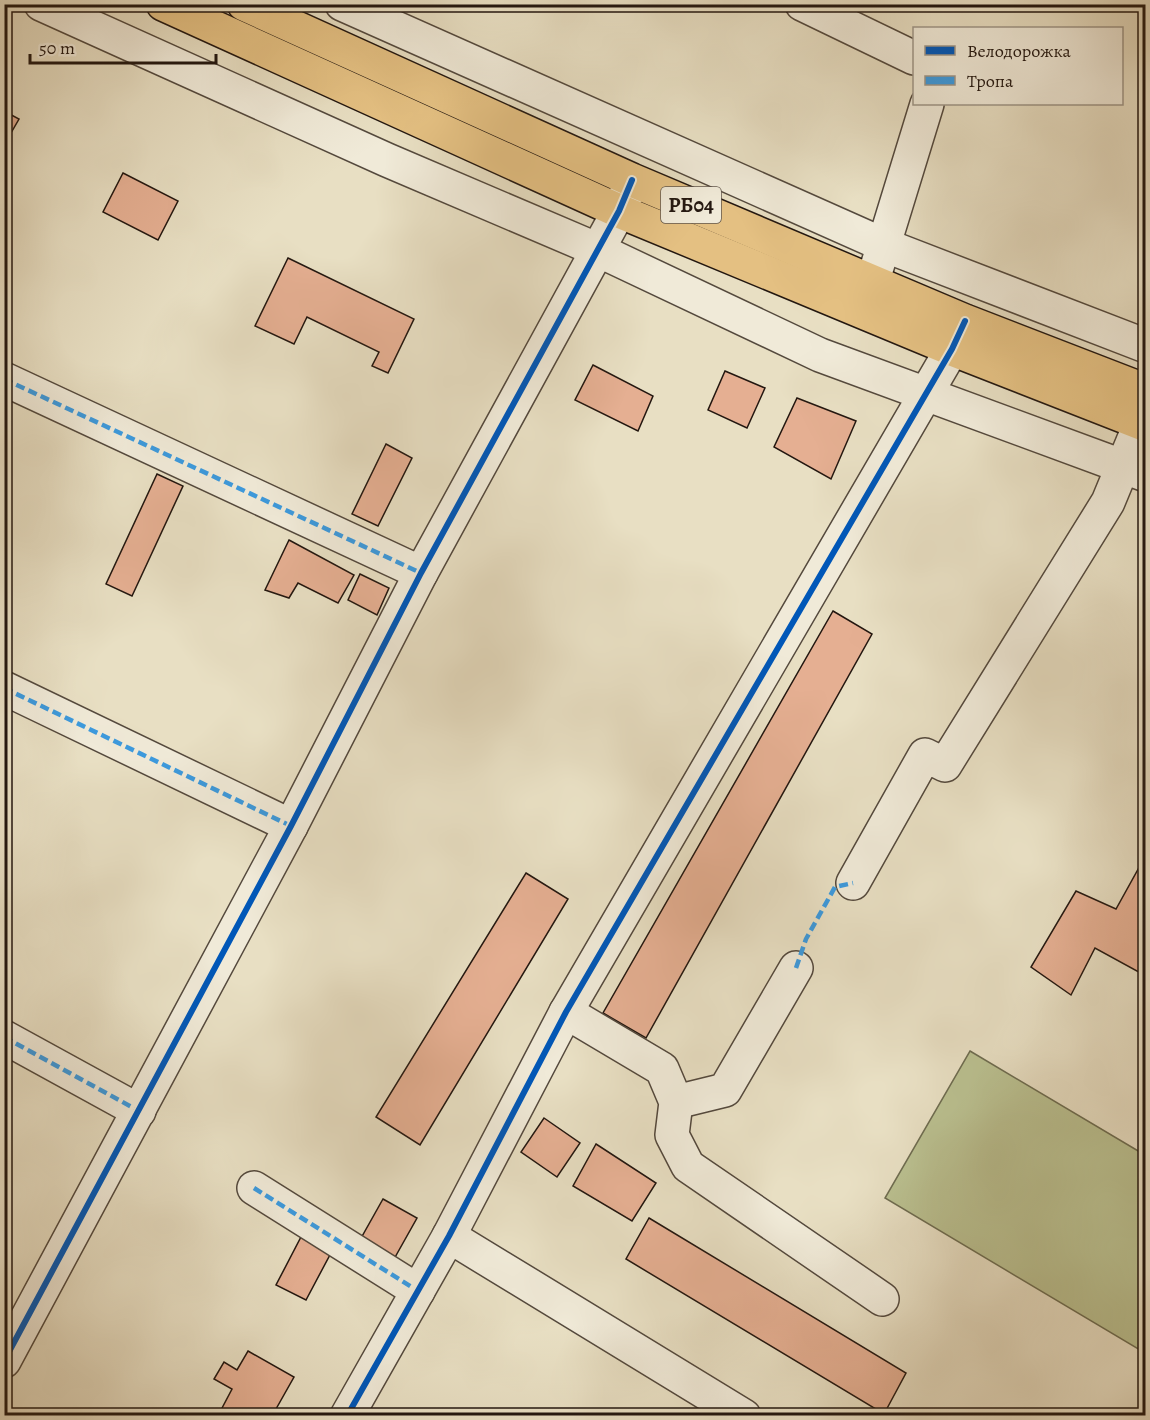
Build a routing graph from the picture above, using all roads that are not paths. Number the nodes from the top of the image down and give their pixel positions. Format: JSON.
{"nodes":[{"id":1,"x":41,"y":4,"type":"edge"},
{"id":2,"x":163,"y":4,"type":"edge"},
{"id":3,"x":244,"y":4,"type":"edge"},
{"id":4,"x":342,"y":4,"type":"edge"},
{"id":5,"x":802,"y":4,"type":"edge"},
{"id":6,"x":913,"y":57,"type":"edge"},
{"id":7,"x":927,"y":105,"type":"edge"},
{"id":8,"x":632,"y":180,"type":"junction"},
{"id":9,"x":619,"y":211,"type":"junction"},
{"id":10,"x":884,"y":245,"type":"junction"},
{"id":11,"x":598,"y":250,"type":"junction"},
{"id":12,"x":867,"y":296,"type":"junction"},
{"id":13,"x":958,"y":335,"type":"junction"},
{"id":14,"x":1146,"y":346,"type":"edge"},
{"id":15,"x":4,"y":379,"type":"edge"},
{"id":16,"x":1146,"y":391,"type":"edge"},
{"id":17,"x":925,"y":395,"type":"junction"},
{"id":18,"x":1144,"y":420,"type":"edge"},
{"id":19,"x":1134,"y":471,"type":"edge"},
{"id":20,"x":421,"y":573,"type":"junction"},
{"id":21,"x":4,"y":688,"type":"edge"},
{"id":22,"x":291,"y":826,"type":"junction"},
{"id":23,"x":853,"y":883,"type":"dead end"},
{"id":24,"x":796,"y":968,"type":"dead end"},
{"id":25,"x":566,"y":1012,"type":"junction"},
{"id":26,"x":4,"y":1037,"type":"edge"},
{"id":27,"x":676,"y":1102,"type":"junction"},
{"id":28,"x":139,"y":1111,"type":"junction"},
{"id":29,"x":254,"y":1188,"type":"dead end"},
{"id":30,"x":449,"y":1236,"type":"junction"},
{"id":31,"x":418,"y":1292,"type":"junction"},
{"id":32,"x":882,"y":1299,"type":"dead end"},
{"id":33,"x":7,"y":1352,"type":"edge"},
{"id":34,"x":347,"y":1416,"type":"edge"},
{"id":35,"x":744,"y":1416,"type":"edge"}],
"edges":[{"from":1,"to":11,"type":"street"},
{"from":2,"to":9,"type":"main road","number":"РБ04"},
{"from":3,"to":8,"type":"main road","number":"РБ04"},
{"from":4,"to":10,"type":"street"},
{"from":5,"to":6,"type":"street"},
{"from":7,"to":10,"type":"street"},
{"from":8,"to":9,"type":"street"},
{"from":8,"to":12,"type":"main road","number":"РБ04"},
{"from":9,"to":11,"type":"street"},
{"from":9,"to":12,"type":"main road","number":"РБ04"},
{"from":10,"to":12,"type":"street"},
{"from":10,"to":14,"type":"street"},
{"from":11,"to":17,"type":"street"},
{"from":11,"to":20,"type":"street"},
{"from":12,"to":13,"type":"main road","number":"РБ04"},
{"from":13,"to":16,"type":"main road","number":"РБ04"},
{"from":13,"to":17,"type":"street"},
{"from":13,"to":18,"type":"main road","number":"РБ04"},
{"from":15,"to":20,"type":"street"},
{"from":17,"to":19,"type":"street"},
{"from":17,"to":25,"type":"street"},
{"from":18,"to":19,"type":"street"},
{"from":19,"to":23,"type":"street"},
{"from":20,"to":22,"type":"street"},
{"from":21,"to":22,"type":"street"},
{"from":22,"to":28,"type":"street"},
{"from":24,"to":27,"type":"street"},
{"from":25,"to":27,"type":"street"},
{"from":25,"to":30,"type":"street"},
{"from":26,"to":28,"type":"street"},
{"from":27,"to":32,"type":"street"},
{"from":28,"to":33,"type":"street"},
{"from":29,"to":31,"type":"street"},
{"from":30,"to":31,"type":"street"},
{"from":30,"to":35,"type":"street"},
{"from":31,"to":34,"type":"street"}]}
